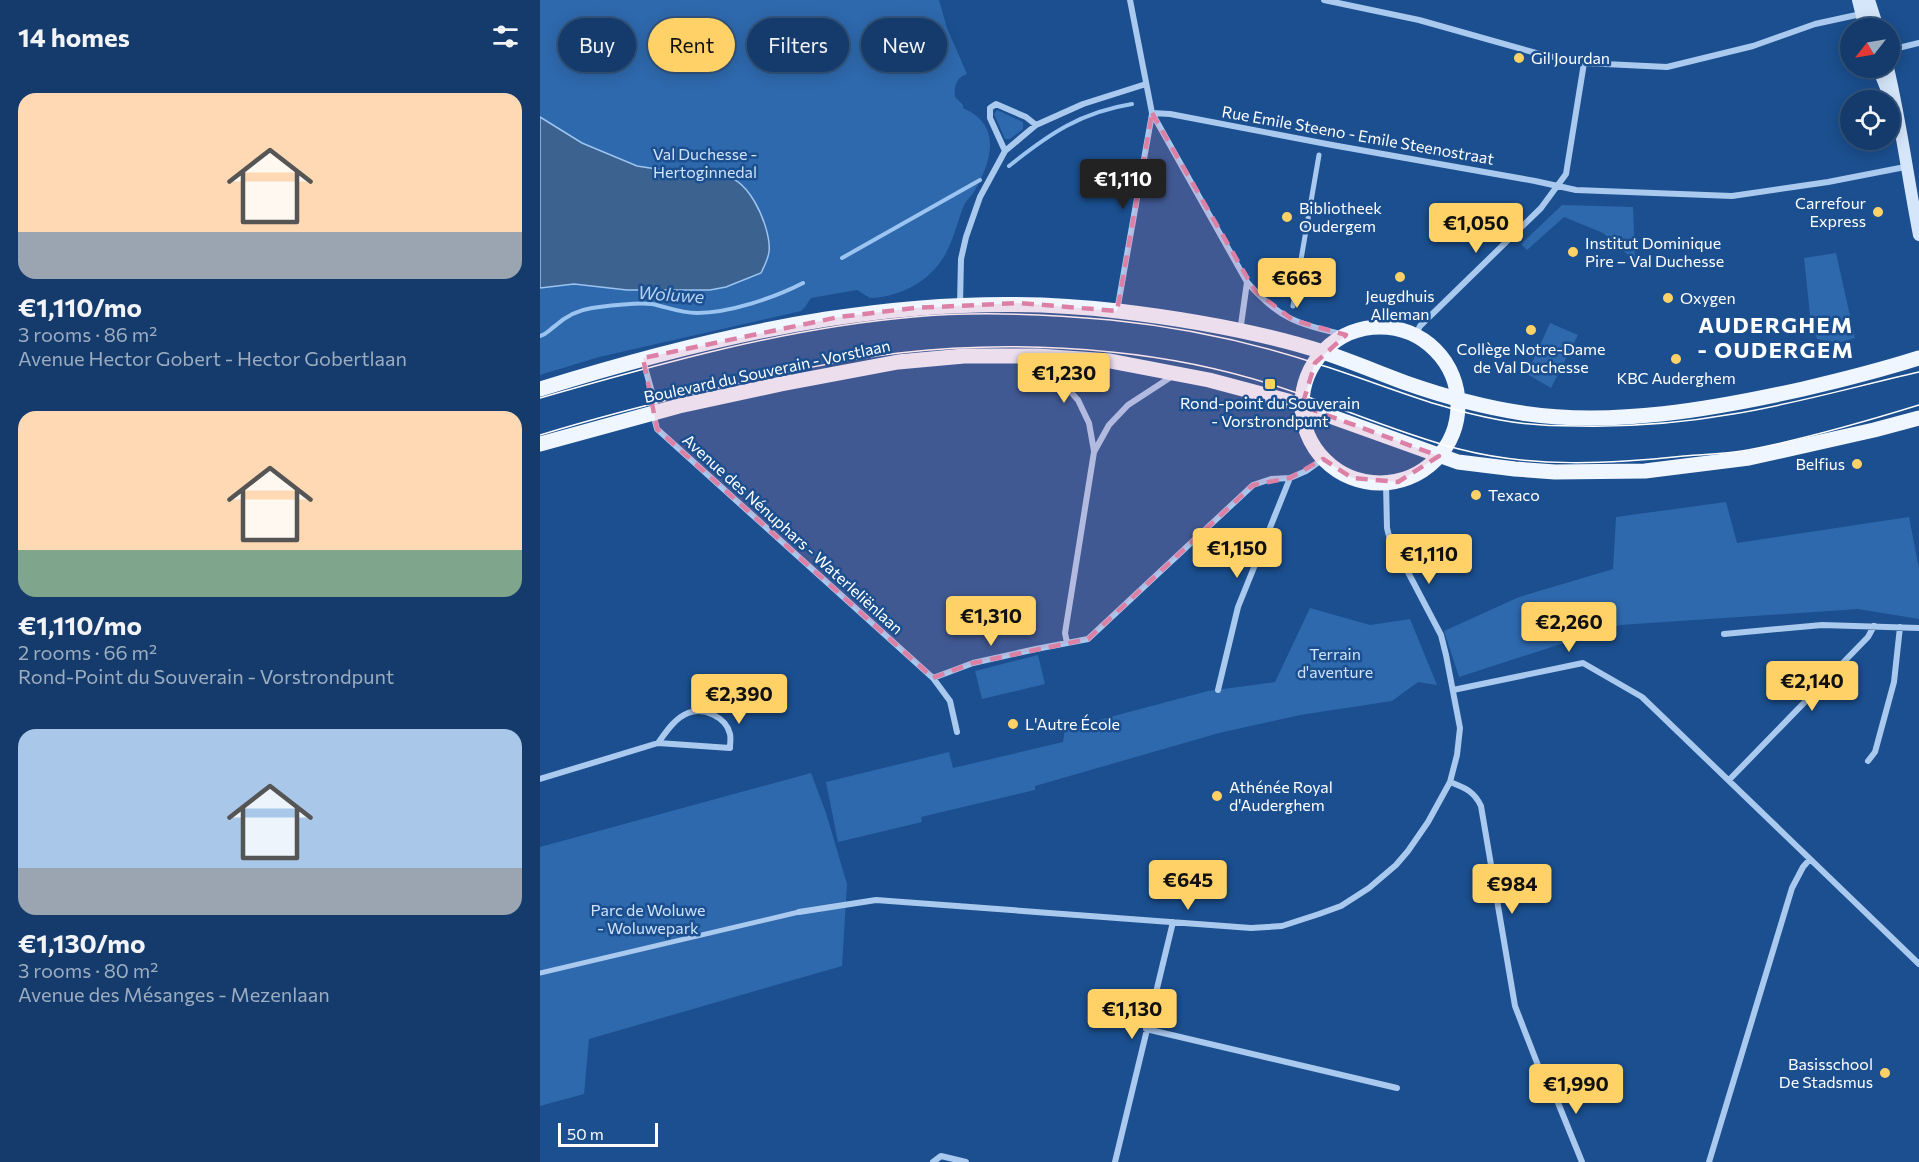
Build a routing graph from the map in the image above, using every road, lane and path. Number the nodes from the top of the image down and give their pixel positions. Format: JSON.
{"nodes":[{"id":1,"x":1130,"y":0,"type":"edge"},
{"id":2,"x":1324,"y":0,"type":"edge"},
{"id":3,"x":1858,"y":0,"type":"edge"},
{"id":4,"x":1869,"y":0,"type":"edge"},
{"id":5,"x":1861,"y":14,"type":"junction"},
{"id":6,"x":1862,"y":18,"type":"edge"},
{"id":7,"x":1875,"y":18,"type":"edge"},
{"id":8,"x":1919,"y":43,"type":"edge"},
{"id":9,"x":1900,"y":48,"type":"edge"},
{"id":10,"x":1584,"y":63,"type":"junction"},
{"id":11,"x":1146,"y":84,"type":"junction"},
{"id":12,"x":1152,"y":113,"type":"junction"},
{"id":13,"x":1036,"y":125,"type":"junction"},
{"id":14,"x":1900,"y":134,"type":"edge"},
{"id":15,"x":1005,"y":152,"type":"junction"},
{"id":16,"x":1319,"y":155,"type":"dead end"},
{"id":17,"x":1905,"y":167,"type":"junction"},
{"id":18,"x":1558,"y":186,"type":"junction"},
{"id":19,"x":1919,"y":235,"type":"edge"},
{"id":20,"x":1247,"y":282,"type":"junction"},
{"id":21,"x":960,"y":304,"type":"junction"},
{"id":22,"x":1293,"y":306,"type":"dead end"},
{"id":23,"x":1117,"y":311,"type":"junction"},
{"id":24,"x":1240,"y":332,"type":"junction"},
{"id":25,"x":1346,"y":335,"type":"junction"},
{"id":26,"x":1415,"y":336,"type":"junction"},
{"id":27,"x":1323,"y":352,"type":"junction"},
{"id":28,"x":1038,"y":356,"type":"junction"},
{"id":29,"x":643,"y":358,"type":"junction"},
{"id":30,"x":1919,"y":358,"type":"edge"},
{"id":31,"x":1177,"y":373,"type":"junction"},
{"id":32,"x":540,"y":389,"type":"edge"},
{"id":33,"x":1458,"y":399,"type":"junction"},
{"id":34,"x":1302,"y":406,"type":"junction"},
{"id":35,"x":653,"y":413,"type":"junction"},
{"id":36,"x":1919,"y":418,"type":"edge"},
{"id":37,"x":540,"y":444,"type":"edge"},
{"id":38,"x":1094,"y":452,"type":"junction"},
{"id":39,"x":1439,"y":456,"type":"junction"},
{"id":40,"x":1323,"y":459,"type":"junction"},
{"id":41,"x":1290,"y":478,"type":"junction"},
{"id":42,"x":1386,"y":483,"type":"junction"},
{"id":43,"x":1874,"y":626,"type":"junction"},
{"id":44,"x":1900,"y":627,"type":"junction"},
{"id":45,"x":1919,"y":628,"type":"edge"},
{"id":46,"x":1724,"y":634,"type":"dead end"},
{"id":47,"x":1067,"y":643,"type":"junction"},
{"id":48,"x":933,"y":678,"type":"junction"},
{"id":49,"x":1218,"y":690,"type":"dead end"},
{"id":50,"x":1453,"y":690,"type":"junction"},
{"id":51,"x":957,"y":732,"type":"dead end"},
{"id":52,"x":658,"y":743,"type":"junction"},
{"id":53,"x":1868,"y":761,"type":"dead end"},
{"id":54,"x":540,"y":779,"type":"edge"},
{"id":55,"x":1729,"y":780,"type":"junction"},
{"id":56,"x":1450,"y":782,"type":"junction"},
{"id":57,"x":1810,"y":859,"type":"junction"},
{"id":58,"x":799,"y":912,"type":"joint"},
{"id":59,"x":1173,"y":922,"type":"junction"},
{"id":60,"x":1919,"y":964,"type":"edge"},
{"id":61,"x":540,"y":973,"type":"edge"},
{"id":62,"x":1146,"y":1029,"type":"junction"},
{"id":63,"x":1397,"y":1088,"type":"dead end"},
{"id":64,"x":933,"y":1162,"type":"edge"},
{"id":65,"x":966,"y":1162,"type":"edge"},
{"id":66,"x":1115,"y":1162,"type":"edge"},
{"id":67,"x":1582,"y":1162,"type":"edge"},
{"id":68,"x":1708,"y":1162,"type":"edge"}],
"edges":[{"from":1,"to":11,"type":"street"},
{"from":2,"to":10,"type":"street"},
{"from":3,"to":5,"type":"main road"},
{"from":4,"to":7,"type":"main road"},
{"from":5,"to":6,"type":"main road"},
{"from":5,"to":10,"type":"street"},
{"from":8,"to":9,"type":"street"},
{"from":10,"to":18,"type":"street"},
{"from":11,"to":12,"type":"street"},
{"from":11,"to":13,"type":"street"},
{"from":12,"to":18,"type":"street","name":"Rue Emile Steeno - Emile Steenostraat"},
{"from":12,"to":20,"type":"street"},
{"from":12,"to":23,"type":"street"},
{"from":13,"to":15,"type":"street"},
{"from":13,"to":15,"type":"street"},
{"from":14,"to":17,"type":"main road"},
{"from":15,"to":21,"type":"street"},
{"from":16,"to":22,"type":"street"},
{"from":17,"to":18,"type":"street","name":"Rue Emile Steeno - Emile Steenostraat"},
{"from":17,"to":19,"type":"main road"},
{"from":18,"to":26,"type":"street"},
{"from":20,"to":24,"type":"street"},
{"from":20,"to":25,"type":"street"},
{"from":21,"to":23,"type":"main road","name":"Boulevard du Souverain - Vorstlaan"},
{"from":21,"to":29,"type":"main road","name":"Boulevard du Souverain - Vorstlaan"},
{"from":23,"to":24,"type":"main road","name":"Boulevard du Souverain - Vorstlaan"},
{"from":24,"to":27,"type":"main road","name":"Boulevard du Souverain - Vorstlaan"},
{"from":25,"to":26,"type":"main road"},
{"from":25,"to":27,"type":"main road"},
{"from":26,"to":33,"type":"main road"},
{"from":27,"to":33,"type":"main road","name":"Boulevard du Souverain - Vorstlaan"},
{"from":27,"to":34,"type":"main road"},
{"from":28,"to":31,"type":"main road","name":"Boulevard du Souverain - Vorstlaan"},
{"from":28,"to":35,"type":"main road","name":"Boulevard du Souverain - Vorstlaan"},
{"from":28,"to":38,"type":"street"},
{"from":29,"to":32,"type":"main road","name":"Boulevard du Souverain - Vorstlaan"},
{"from":29,"to":35,"type":"street"},
{"from":30,"to":33,"type":"main road","name":"Boulevard du Souverain - Vorstlaan"},
{"from":31,"to":34,"type":"main road","name":"Boulevard du Souverain - Vorstlaan"},
{"from":31,"to":38,"type":"street"},
{"from":33,"to":39,"type":"main road"},
{"from":34,"to":39,"type":"main road","name":"Boulevard du Souverain - Vorstlaan"},
{"from":34,"to":40,"type":"main road"},
{"from":35,"to":37,"type":"main road","name":"Boulevard du Souverain - Vorstlaan"},
{"from":35,"to":48,"type":"street","name":"Avenue des Nénuphars - Waterleliënlaan"},
{"from":36,"to":39,"type":"main road","name":"Boulevard du Souverain - Vorstlaan"},
{"from":38,"to":47,"type":"street"},
{"from":39,"to":42,"type":"main road"},
{"from":40,"to":41,"type":"street"},
{"from":40,"to":42,"type":"main road"},
{"from":41,"to":47,"type":"street"},
{"from":41,"to":49,"type":"street"},
{"from":42,"to":50,"type":"street"},
{"from":43,"to":44,"type":"street"},
{"from":43,"to":46,"type":"street"},
{"from":43,"to":55,"type":"street"},
{"from":44,"to":45,"type":"street"},
{"from":44,"to":53,"type":"street"},
{"from":47,"to":48,"type":"street"},
{"from":48,"to":51,"type":"street","name":"Avenue des Nénuphars - Waterleliënlaan"},
{"from":50,"to":55,"type":"street"},
{"from":50,"to":56,"type":"street"},
{"from":52,"to":52,"type":"street"},
{"from":52,"to":54,"type":"street"},
{"from":55,"to":57,"type":"street"},
{"from":56,"to":59,"type":"street"},
{"from":56,"to":67,"type":"street"},
{"from":57,"to":60,"type":"street"},
{"from":57,"to":68,"type":"street"},
{"from":58,"to":59,"type":"street"},
{"from":58,"to":61,"type":"street"},
{"from":59,"to":62,"type":"street"},
{"from":62,"to":63,"type":"street"},
{"from":62,"to":66,"type":"street"},
{"from":64,"to":65,"type":"street"}]}
